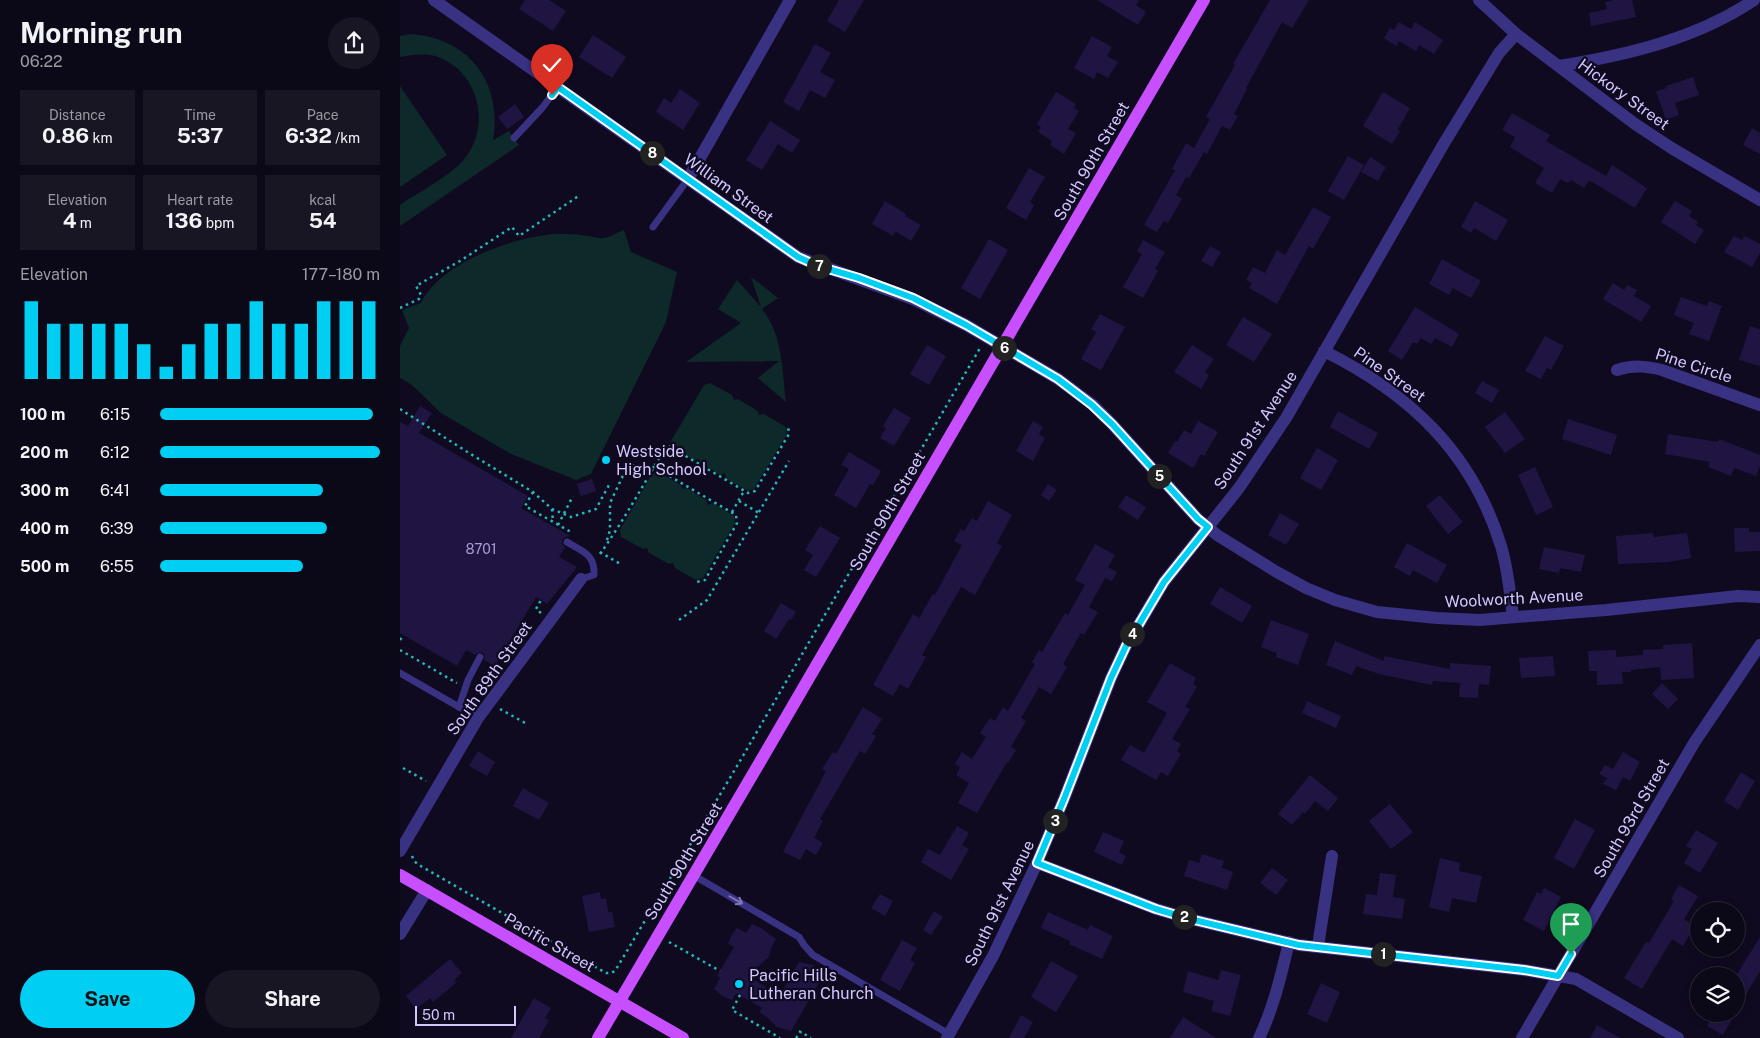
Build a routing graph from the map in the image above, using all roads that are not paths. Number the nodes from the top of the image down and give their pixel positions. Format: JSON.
{"nodes":[{"id":1,"x":434,"y":0,"type":"edge"},
{"id":2,"x":790,"y":0,"type":"edge"},
{"id":3,"x":1204,"y":0,"type":"edge"},
{"id":4,"x":1479,"y":0,"type":"edge"},
{"id":5,"x":1754,"y":0,"type":"edge"},
{"id":6,"x":1516,"y":34,"type":"junction"},
{"id":7,"x":1559,"y":66,"type":"junction"},
{"id":8,"x":558,"y":87,"type":"junction"},
{"id":9,"x":514,"y":138,"type":"dead end"},
{"id":10,"x":688,"y":178,"type":"junction"},
{"id":11,"x":1760,"y":200,"type":"edge"},
{"id":12,"x":653,"y":227,"type":"dead end"},
{"id":13,"x":1002,"y":346,"type":"junction"},
{"id":14,"x":1324,"y":351,"type":"junction"},
{"id":15,"x":1617,"y":370,"type":"dead end"},
{"id":16,"x":1760,"y":405,"type":"edge"},
{"id":17,"x":1208,"y":527,"type":"junction"},
{"id":18,"x":567,"y":542,"type":"dead end"},
{"id":19,"x":581,"y":579,"type":"joint"},
{"id":20,"x":1760,"y":596,"type":"edge"},
{"id":21,"x":1513,"y":617,"type":"junction"},
{"id":22,"x":1760,"y":645,"type":"edge"},
{"id":23,"x":480,"y":657,"type":"dead end"},
{"id":24,"x":400,"y":673,"type":"edge"},
{"id":25,"x":460,"y":707,"type":"junction"},
{"id":26,"x":478,"y":718,"type":"junction"},
{"id":27,"x":401,"y":850,"type":"edge"},
{"id":28,"x":1332,"y":856,"type":"dead end"},
{"id":29,"x":1037,"y":863,"type":"junction"},
{"id":30,"x":400,"y":874,"type":"edge"},
{"id":31,"x":693,"y":875,"type":"junction"},
{"id":32,"x":427,"y":890,"type":"junction"},
{"id":33,"x":400,"y":934,"type":"edge"},
{"id":34,"x":1289,"y":942,"type":"junction"},
{"id":35,"x":1318,"y":946,"type":"junction"},
{"id":36,"x":1558,"y":976,"type":"junction"},
{"id":37,"x":619,"y":1001,"type":"junction"},
{"id":38,"x":948,"y":1036,"type":"edge"},
{"id":39,"x":598,"y":1038,"type":"edge"},
{"id":40,"x":683,"y":1038,"type":"edge"},
{"id":41,"x":1259,"y":1038,"type":"edge"},
{"id":42,"x":1522,"y":1038,"type":"edge"},
{"id":43,"x":1678,"y":1038,"type":"edge"}],
"edges":[{"from":1,"to":8,"type":"street","name":"William Street"},
{"from":2,"to":10,"type":"street"},
{"from":3,"to":13,"type":"main road","name":"South 90th Street"},
{"from":4,"to":6,"type":"street","name":"Hickory Street"},
{"from":5,"to":7,"type":"street"},
{"from":6,"to":7,"type":"street","name":"Hickory Street"},
{"from":6,"to":14,"type":"street","name":"South 91st Avenue"},
{"from":7,"to":11,"type":"street","name":"Hickory Street"},
{"from":8,"to":9,"type":"lane"},
{"from":8,"to":10,"type":"street","name":"William Street"},
{"from":10,"to":12,"type":"lane"},
{"from":10,"to":13,"type":"street","name":"William Street"},
{"from":13,"to":17,"type":"street","name":"Woolworth Avenue"},
{"from":13,"to":31,"type":"main road","name":"South 90th Street"},
{"from":14,"to":17,"type":"street","name":"South 91st Avenue"},
{"from":14,"to":21,"type":"street","name":"Pine Street"},
{"from":15,"to":16,"type":"street","name":"Pine Circle"},
{"from":17,"to":21,"type":"street","name":"Woolworth Avenue"},
{"from":17,"to":29,"type":"street","name":"South 91st Avenue"},
{"from":18,"to":19,"type":"lane"},
{"from":19,"to":26,"type":"street","name":"South 89th Street"},
{"from":20,"to":21,"type":"street","name":"Woolworth Avenue"},
{"from":22,"to":36,"type":"street","name":"South 93rd Street"},
{"from":23,"to":25,"type":"lane"},
{"from":24,"to":25,"type":"lane"},
{"from":25,"to":26,"type":"lane"},
{"from":26,"to":27,"type":"street","name":"South 89th Street"},
{"from":28,"to":35,"type":"street"},
{"from":29,"to":34,"type":"street"},
{"from":29,"to":38,"type":"street","name":"South 91st Avenue"},
{"from":30,"to":32,"type":"main road","name":"Pacific Street"},
{"from":31,"to":37,"type":"main road","name":"South 90th Street"},
{"from":31,"to":38,"type":"lane","one_way":true},
{"from":32,"to":33,"type":"street"},
{"from":32,"to":37,"type":"main road","name":"Pacific Street"},
{"from":34,"to":35,"type":"street"},
{"from":34,"to":41,"type":"street"},
{"from":35,"to":36,"type":"street"},
{"from":36,"to":42,"type":"street","name":"South 93rd Street"},
{"from":36,"to":43,"type":"street"},
{"from":37,"to":39,"type":"main road","name":"South 90th Street"},
{"from":37,"to":40,"type":"main road","name":"Pacific Street"}]}
